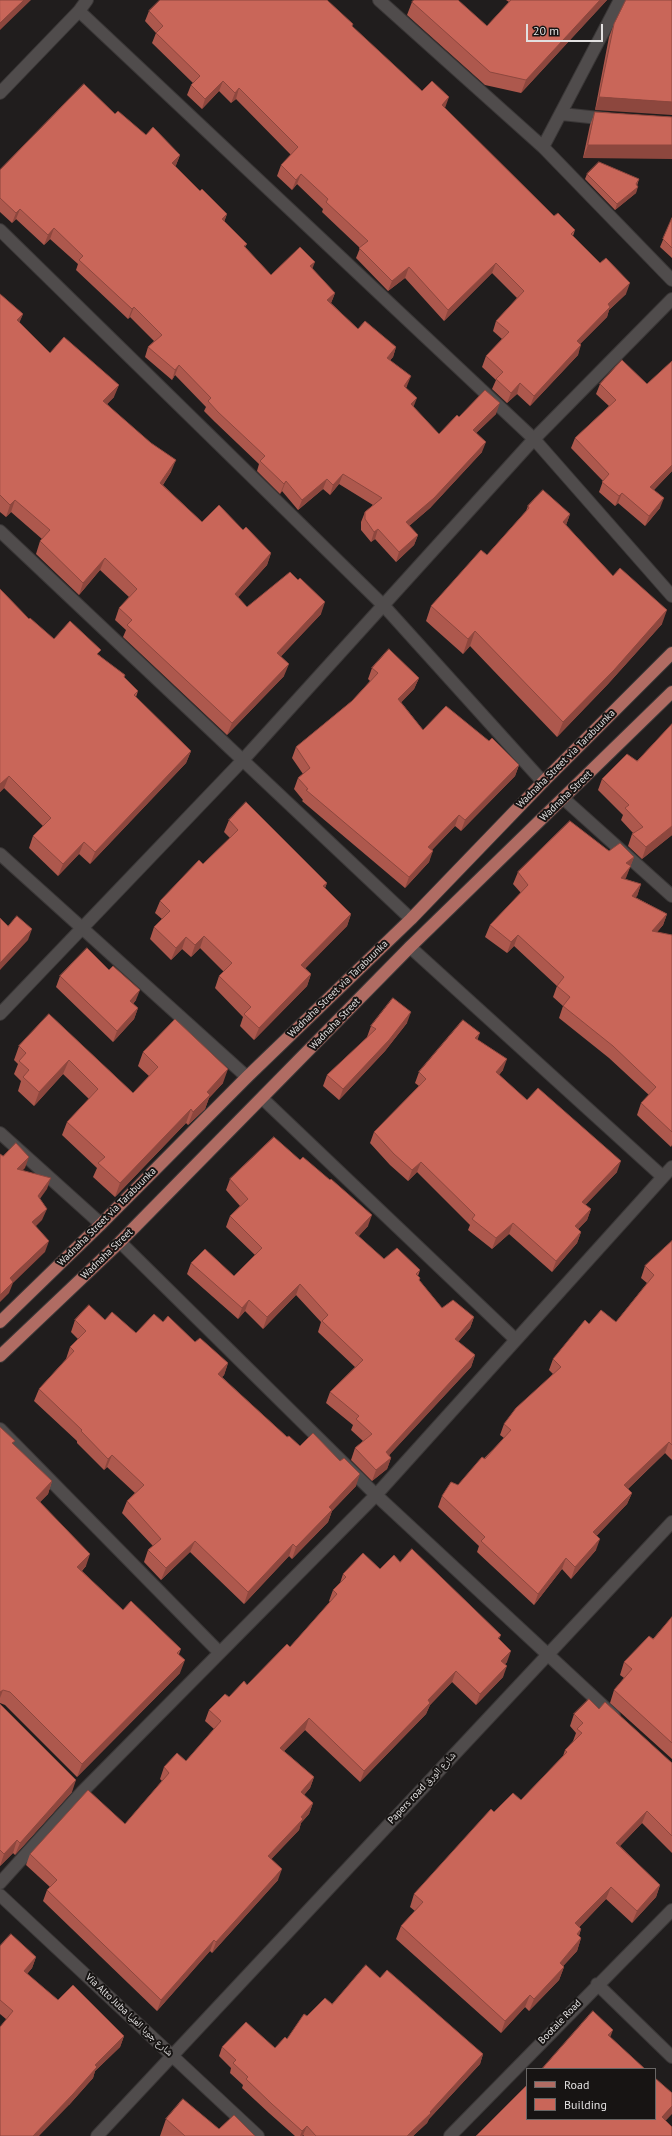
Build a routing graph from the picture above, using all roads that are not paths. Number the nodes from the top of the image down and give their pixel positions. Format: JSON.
{"nodes":[{"id":1,"x":87,"y":0,"type":"edge"},
{"id":2,"x":379,"y":0,"type":"edge"},
{"id":3,"x":620,"y":0,"type":"edge"},
{"id":4,"x":79,"y":11,"type":"junction"},
{"id":5,"x":0,"y":93,"type":"edge"},
{"id":6,"x":562,"y":114,"type":"junction"},
{"id":7,"x":621,"y":120,"type":"edge"},
{"id":8,"x":544,"y":147,"type":"junction"},
{"id":9,"x":0,"y":230,"type":"edge"},
{"id":10,"x":672,"y":280,"type":"edge"},
{"id":11,"x":672,"y":299,"type":"edge"},
{"id":12,"x":534,"y":439,"type":"junction"},
{"id":13,"x":0,"y":531,"type":"edge"},
{"id":14,"x":672,"y":596,"type":"edge"},
{"id":15,"x":384,"y":606,"type":"junction"},
{"id":16,"x":672,"y":653,"type":"edge"},
{"id":17,"x":672,"y":692,"type":"edge"},
{"id":18,"x":242,"y":761,"type":"junction"},
{"id":19,"x":543,"y":782,"type":"junction"},
{"id":20,"x":564,"y":798,"type":"junction"},
{"id":21,"x":0,"y":854,"type":"edge"},
{"id":22,"x":672,"y":896,"type":"edge"},
{"id":23,"x":411,"y":919,"type":"junction"},
{"id":24,"x":81,"y":928,"type":"junction"},
{"id":25,"x":410,"y":947,"type":"junction"},
{"id":26,"x":0,"y":1014,"type":"edge"},
{"id":27,"x":247,"y":1077,"type":"junction"},
{"id":28,"x":263,"y":1099,"type":"junction"},
{"id":29,"x":0,"y":1133,"type":"edge"},
{"id":30,"x":672,"y":1168,"type":"edge"},
{"id":31,"x":663,"y":1177,"type":"junction"},
{"id":32,"x":100,"y":1224,"type":"junction"},
{"id":33,"x":120,"y":1242,"type":"junction"},
{"id":34,"x":0,"y":1322,"type":"edge"},
{"id":35,"x":515,"y":1339,"type":"junction"},
{"id":36,"x":0,"y":1356,"type":"edge"},
{"id":37,"x":0,"y":1429,"type":"edge"},
{"id":38,"x":376,"y":1495,"type":"junction"},
{"id":39,"x":672,"y":1522,"type":"edge"},
{"id":40,"x":219,"y":1652,"type":"junction"},
{"id":41,"x":546,"y":1655,"type":"junction"},
{"id":42,"x":621,"y":1722,"type":"edge"},
{"id":43,"x":71,"y":1781,"type":"edge"},
{"id":44,"x":82,"y":1792,"type":"junction"},
{"id":45,"x":0,"y":1883,"type":"edge"},
{"id":46,"x":0,"y":1895,"type":"edge"},
{"id":47,"x":672,"y":1910,"type":"edge"},
{"id":48,"x":597,"y":1984,"type":"junction"},
{"id":49,"x":172,"y":2055,"type":"junction"},
{"id":50,"x":672,"y":2057,"type":"edge"},
{"id":51,"x":96,"y":2136,"type":"edge"},
{"id":52,"x":258,"y":2136,"type":"edge"},
{"id":53,"x":450,"y":2136,"type":"edge"}],
"edges":[{"from":1,"to":4,"type":"street"},
{"from":2,"to":8,"type":"street"},
{"from":3,"to":6,"type":"street"},
{"from":4,"to":5,"type":"street"},
{"from":4,"to":12,"type":"street"},
{"from":6,"to":7,"type":"street"},
{"from":6,"to":8,"type":"street"},
{"from":8,"to":10,"type":"street"},
{"from":9,"to":15,"type":"street"},
{"from":11,"to":12,"type":"street"},
{"from":12,"to":14,"type":"street"},
{"from":12,"to":15,"type":"street"},
{"from":13,"to":18,"type":"street"},
{"from":15,"to":18,"type":"street"},
{"from":15,"to":19,"type":"street"},
{"from":16,"to":19,"type":"main road","name":"Wadnaha Street via Tarabuunka"},
{"from":17,"to":20,"type":"main road","name":"Wadnaha Street"},
{"from":18,"to":23,"type":"street"},
{"from":18,"to":24,"type":"street"},
{"from":19,"to":23,"type":"main road","name":"Wadnaha Street via Tarabuunka"},
{"from":20,"to":22,"type":"street"},
{"from":20,"to":25,"type":"main road","name":"Wadnaha Street"},
{"from":21,"to":24,"type":"street"},
{"from":23,"to":27,"type":"main road","name":"Wadnaha Street via Tarabuunka"},
{"from":24,"to":26,"type":"street"},
{"from":24,"to":27,"type":"street"},
{"from":25,"to":28,"type":"main road","name":"Wadnaha Street"},
{"from":25,"to":31,"type":"street"},
{"from":27,"to":32,"type":"main road","name":"Wadnaha Street via Tarabuunka"},
{"from":28,"to":33,"type":"main road","name":"Wadnaha Street"},
{"from":28,"to":35,"type":"street"},
{"from":29,"to":32,"type":"street"},
{"from":30,"to":31,"type":"street"},
{"from":31,"to":35,"type":"street"},
{"from":32,"to":34,"type":"main road","name":"Wadnaha Street via Tarabuunka"},
{"from":33,"to":36,"type":"main road","name":"Wadnaha Street"},
{"from":33,"to":38,"type":"street"},
{"from":35,"to":38,"type":"street"},
{"from":37,"to":40,"type":"street"},
{"from":38,"to":40,"type":"street"},
{"from":38,"to":41,"type":"street"},
{"from":39,"to":41,"type":"street","name":"Papers road شارع الورق"},
{"from":40,"to":44,"type":"street"},
{"from":41,"to":42,"type":"street"},
{"from":41,"to":49,"type":"street","name":"Papers road شارع الورق"},
{"from":43,"to":44,"type":"street"},
{"from":44,"to":45,"type":"street"},
{"from":46,"to":49,"type":"street","name":"Via Alto Juba شارع جوبا العليا"},
{"from":47,"to":48,"type":"street","name":"Bootale Road"},
{"from":48,"to":50,"type":"street"},
{"from":48,"to":53,"type":"street","name":"Bootale Road"},
{"from":49,"to":51,"type":"street","name":"Papers road شارع الورق"},
{"from":49,"to":52,"type":"street","name":"Via Alto Juba شارع جوبا العليا"}]}
